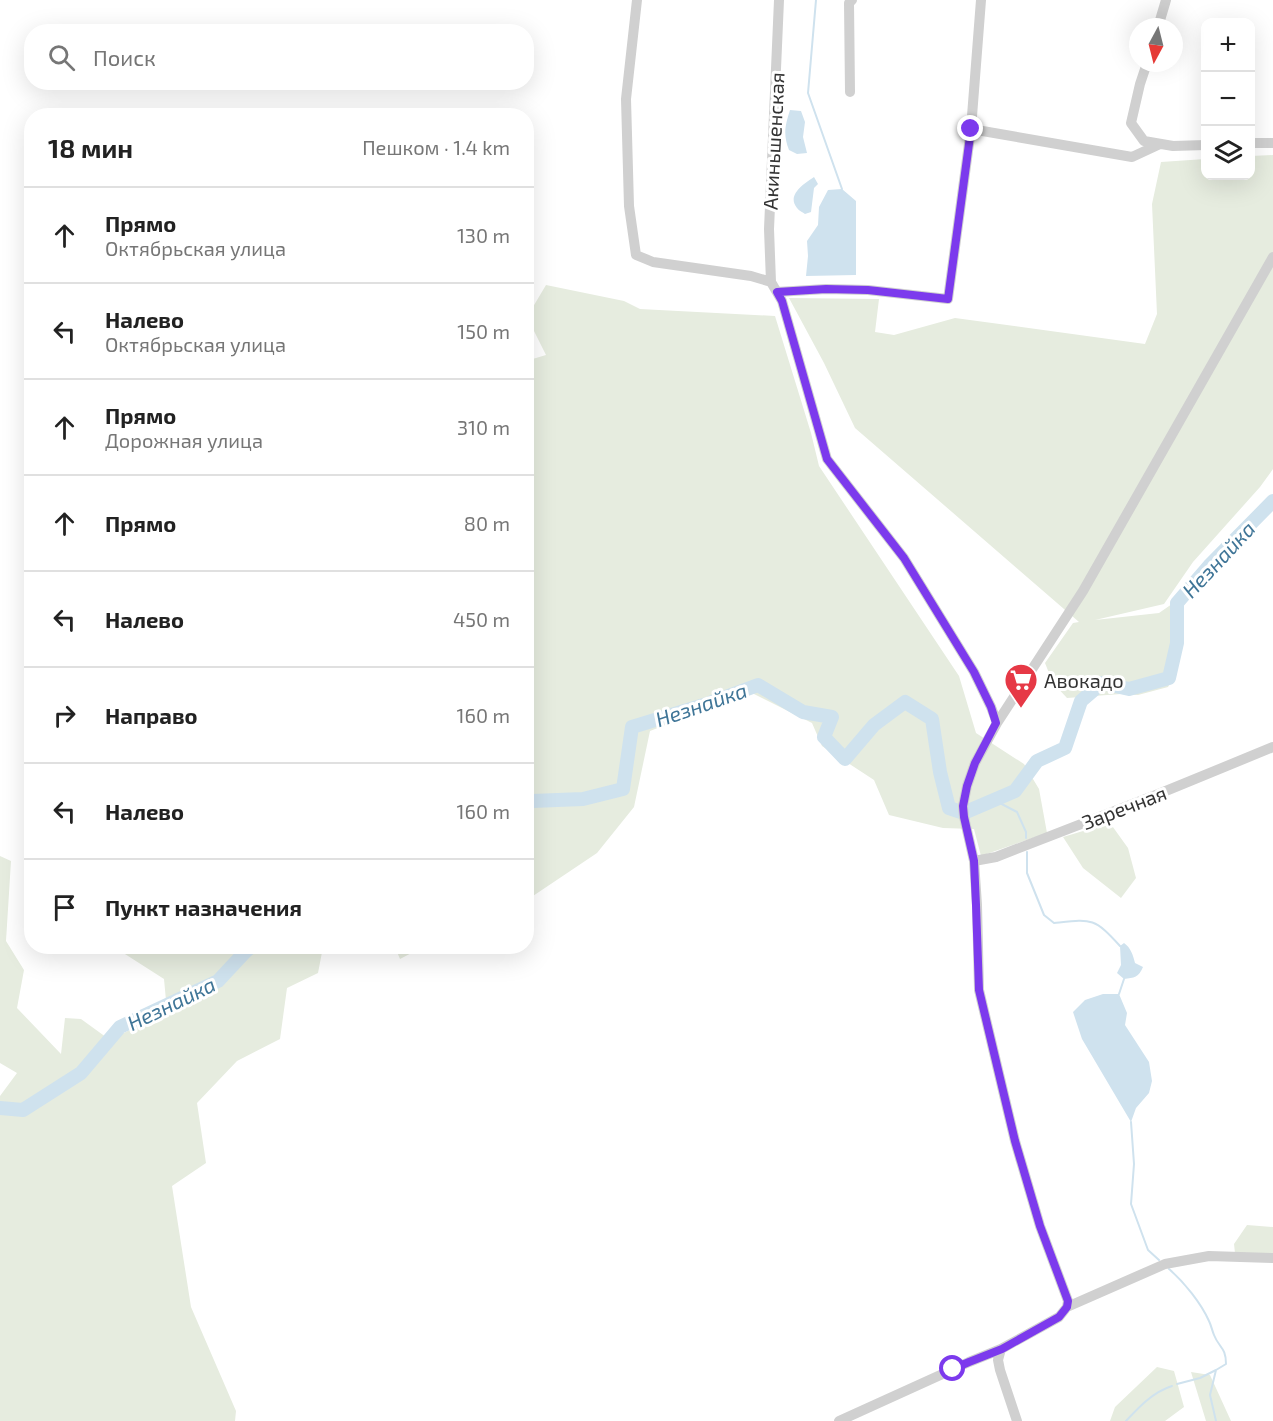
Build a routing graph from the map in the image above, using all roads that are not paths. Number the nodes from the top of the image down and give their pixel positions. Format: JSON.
{"nodes":[{"id":1,"x":637,"y":0,"type":"edge"},
{"id":2,"x":779,"y":0,"type":"edge"},
{"id":3,"x":852,"y":0,"type":"edge"},
{"id":4,"x":981,"y":0,"type":"edge"},
{"id":5,"x":1166,"y":0,"type":"edge"},
{"id":6,"x":1161,"y":18,"type":"edge"},
{"id":7,"x":1144,"y":72,"type":"edge"},
{"id":8,"x":850,"y":92,"type":"dead end"},
{"id":9,"x":971,"y":129,"type":"junction"},
{"id":10,"x":1273,"y":142,"type":"edge"},
{"id":11,"x":1255,"y":143,"type":"edge"},
{"id":12,"x":1160,"y":144,"type":"junction"},
{"id":13,"x":1201,"y":145,"type":"edge"},
{"id":14,"x":1273,"y":257,"type":"edge"},
{"id":15,"x":771,"y":282,"type":"junction"},
{"id":16,"x":777,"y":292,"type":"junction"},
{"id":17,"x":996,"y":723,"type":"junction"},
{"id":18,"x":1273,"y":747,"type":"edge"},
{"id":19,"x":974,"y":861,"type":"junction"},
{"id":20,"x":1273,"y":1258,"type":"edge"},
{"id":21,"x":1067,"y":1307,"type":"junction"},
{"id":22,"x":1002,"y":1349,"type":"junction"},
{"id":23,"x":839,"y":1421,"type":"edge"},
{"id":24,"x":1017,"y":1421,"type":"edge"}],
"edges":[{"from":1,"to":15,"type":"street"},
{"from":2,"to":15,"type":"street","name":"Акиньшенская"},
{"from":3,"to":8,"type":"street"},
{"from":4,"to":9,"type":"street"},
{"from":5,"to":6,"type":"street"},
{"from":7,"to":12,"type":"street"},
{"from":9,"to":12,"type":"street"},
{"from":9,"to":16,"type":"street"},
{"from":10,"to":11,"type":"street"},
{"from":12,"to":13,"type":"street"},
{"from":14,"to":17,"type":"street"},
{"from":15,"to":16,"type":"street"},
{"from":16,"to":17,"type":"street"},
{"from":17,"to":19,"type":"street"},
{"from":18,"to":19,"type":"street","name":"Заречная"},
{"from":19,"to":21,"type":"street"},
{"from":20,"to":21,"type":"street"},
{"from":21,"to":22,"type":"street"},
{"from":22,"to":23,"type":"street"},
{"from":22,"to":24,"type":"street"}]}
